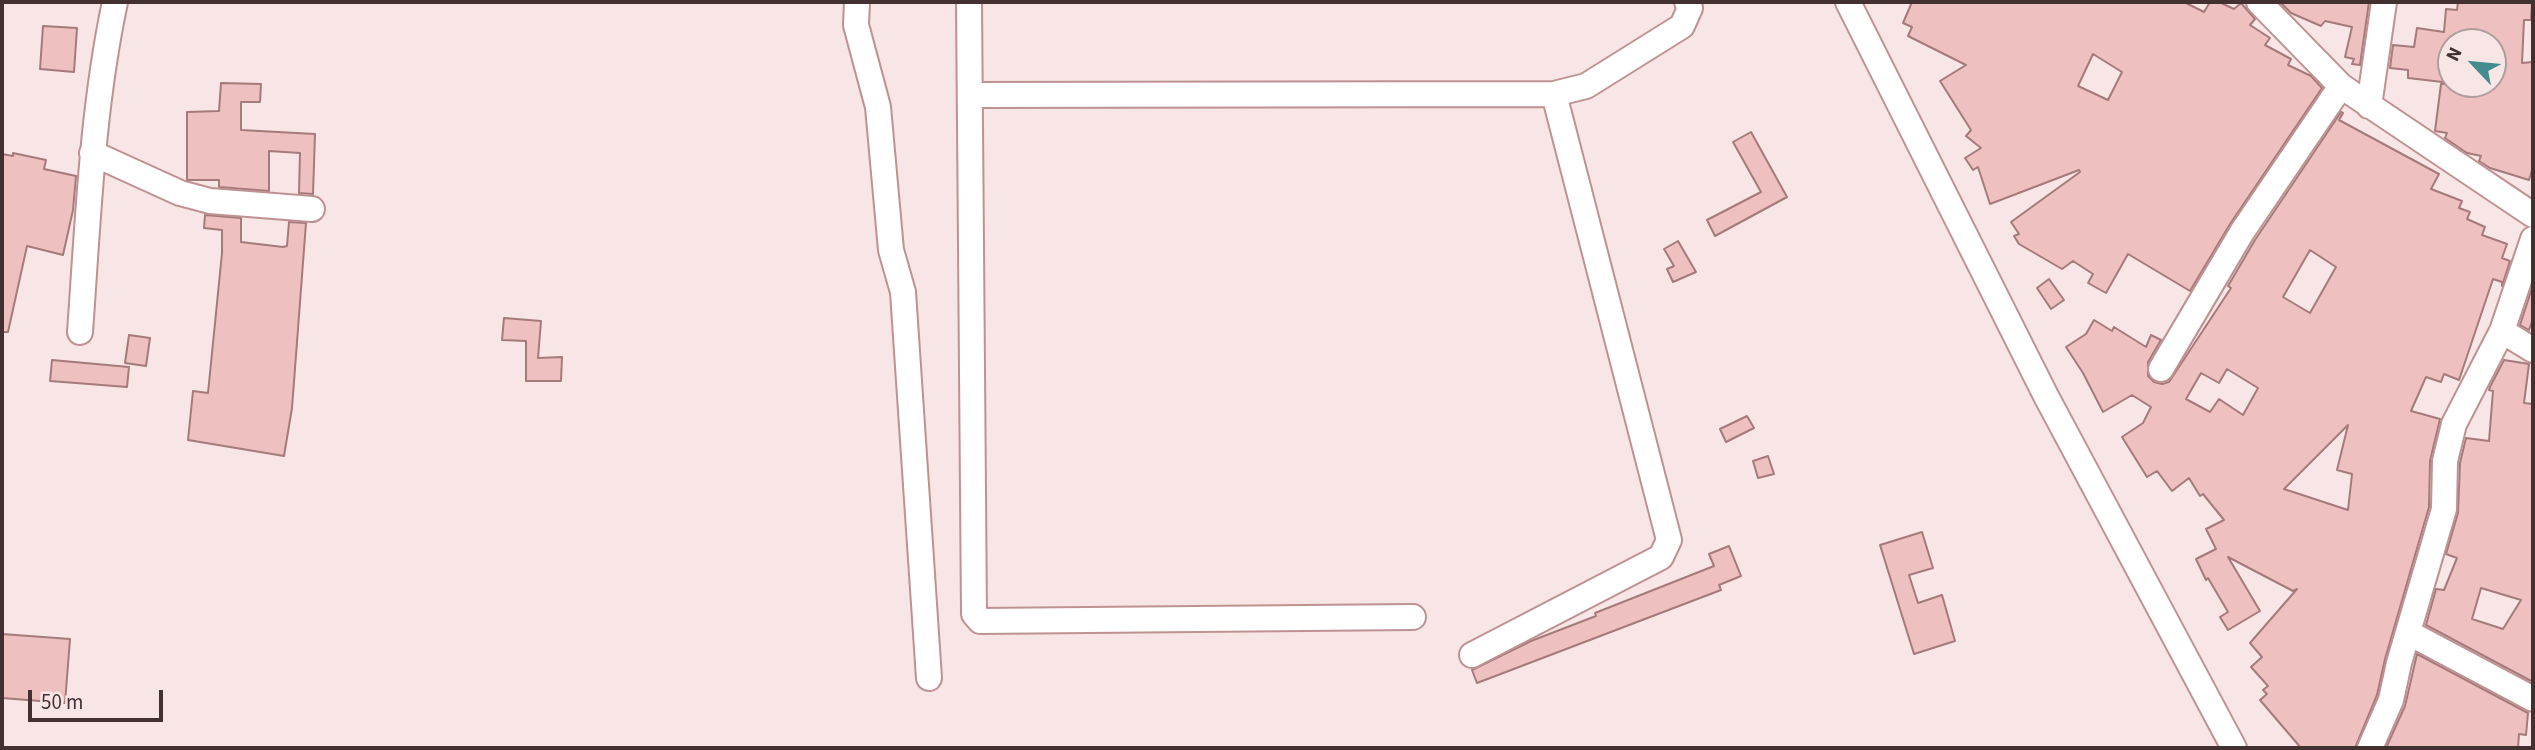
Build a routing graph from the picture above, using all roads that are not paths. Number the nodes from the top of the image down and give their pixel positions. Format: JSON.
{"nodes":[{"id":1,"x":115,"y":2,"type":"edge"},
{"id":2,"x":857,"y":2,"type":"edge"},
{"id":3,"x":969,"y":2,"type":"edge"},
{"id":4,"x":1688,"y":2,"type":"edge"},
{"id":5,"x":1848,"y":2,"type":"edge"},
{"id":6,"x":2259,"y":2,"type":"edge"},
{"id":7,"x":2384,"y":2,"type":"edge"},
{"id":8,"x":2341,"y":86,"type":"junction"},
{"id":9,"x":1554,"y":94,"type":"junction"},
{"id":10,"x":971,"y":95,"type":"junction"},
{"id":11,"x":2369,"y":106,"type":"junction"},
{"id":12,"x":92,"y":153,"type":"junction"},
{"id":13,"x":2531,"y":204,"type":"edge"},
{"id":14,"x":312,"y":209,"type":"dead end"},
{"id":15,"x":2533,"y":239,"type":"edge"},
{"id":16,"x":2502,"y":331,"type":"junction"},
{"id":17,"x":80,"y":332,"type":"dead end"},
{"id":18,"x":2533,"y":350,"type":"edge"},
{"id":19,"x":2161,"y":369,"type":"dead end"},
{"id":20,"x":1413,"y":617,"type":"dead end"},
{"id":21,"x":2409,"y":633,"type":"junction"},
{"id":22,"x":1472,"y":655,"type":"dead end"},
{"id":23,"x":929,"y":678,"type":"dead end"},
{"id":24,"x":2533,"y":699,"type":"edge"},
{"id":25,"x":2234,"y":748,"type":"edge"},
{"id":26,"x":2371,"y":748,"type":"edge"}],
"edges":[{"from":1,"to":12,"type":"street"},
{"from":2,"to":23,"type":"street"},
{"from":3,"to":10,"type":"street"},
{"from":4,"to":9,"type":"street"},
{"from":5,"to":25,"type":"street"},
{"from":6,"to":8,"type":"street"},
{"from":7,"to":11,"type":"street"},
{"from":8,"to":11,"type":"street"},
{"from":8,"to":19,"type":"street"},
{"from":9,"to":10,"type":"street"},
{"from":9,"to":22,"type":"street"},
{"from":10,"to":20,"type":"street"},
{"from":11,"to":13,"type":"street"},
{"from":12,"to":14,"type":"street"},
{"from":12,"to":17,"type":"street"},
{"from":15,"to":16,"type":"street"},
{"from":16,"to":18,"type":"street"},
{"from":16,"to":21,"type":"street"},
{"from":21,"to":24,"type":"street"},
{"from":21,"to":26,"type":"street"}]}
